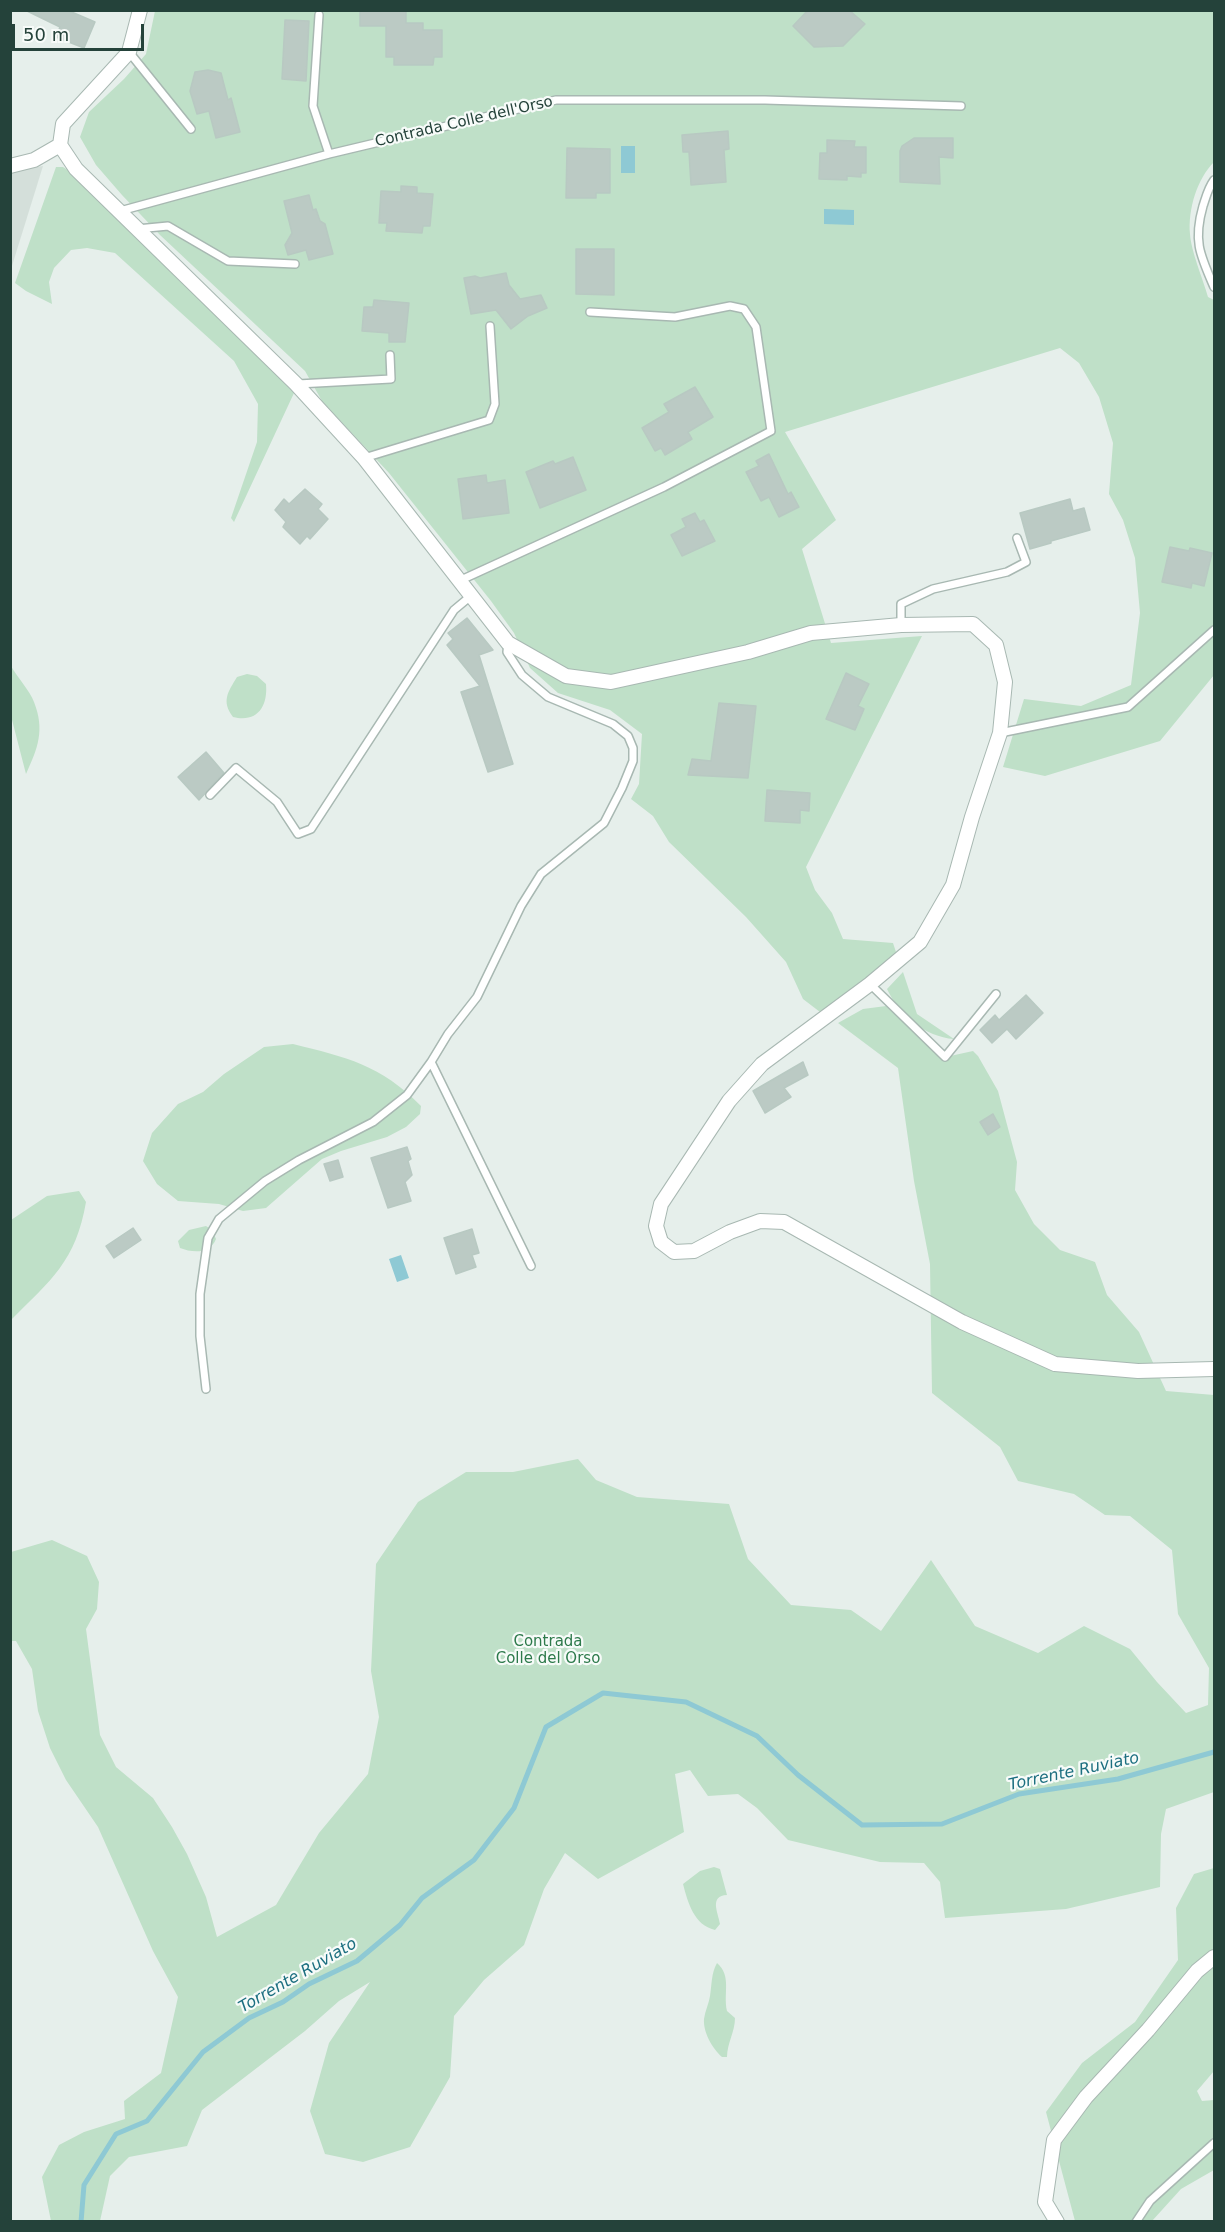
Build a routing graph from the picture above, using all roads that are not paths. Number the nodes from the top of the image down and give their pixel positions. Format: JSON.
{"nodes":[{"id":1,"x":140,"y":10,"type":"edge"},
{"id":2,"x":319,"y":15,"type":"dead end"},
{"id":3,"x":129,"y":52,"type":"junction"},
{"id":4,"x":961,"y":106,"type":"dead end"},
{"id":5,"x":191,"y":129,"type":"dead end"},
{"id":6,"x":60,"y":145,"type":"junction"},
{"id":7,"x":329,"y":153,"type":"junction"},
{"id":8,"x":10,"y":166,"type":"edge"},
{"id":9,"x":1215,"y":180,"type":"edge"},
{"id":10,"x":120,"y":211,"type":"junction"},
{"id":11,"x":137,"y":229,"type":"junction"},
{"id":12,"x":295,"y":264,"type":"dead end"},
{"id":13,"x":1215,"y":287,"type":"edge"},
{"id":14,"x":590,"y":312,"type":"dead end"},
{"id":15,"x":490,"y":326,"type":"dead end"},
{"id":16,"x":390,"y":355,"type":"dead end"},
{"id":17,"x":296,"y":384,"type":"junction"},
{"id":18,"x":364,"y":459,"type":"junction"},
{"id":19,"x":1017,"y":538,"type":"dead end"},
{"id":20,"x":461,"y":580,"type":"junction"},
{"id":21,"x":472,"y":595,"type":"junction"},
{"id":22,"x":901,"y":625,"type":"junction"},
{"id":23,"x":1215,"y":630,"type":"edge"},
{"id":24,"x":508,"y":643,"type":"junction"},
{"id":25,"x":1000,"y":733,"type":"junction"},
{"id":26,"x":210,"y":795,"type":"dead end"},
{"id":27,"x":870,"y":984,"type":"junction"},
{"id":28,"x":996,"y":994,"type":"dead end"},
{"id":29,"x":431,"y":1062,"type":"junction"},
{"id":30,"x":531,"y":1266,"type":"dead end"},
{"id":31,"x":1215,"y":1369,"type":"edge"},
{"id":32,"x":206,"y":1389,"type":"dead end"},
{"id":33,"x":1215,"y":1957,"type":"edge"},
{"id":34,"x":1215,"y":2143,"type":"edge"},
{"id":35,"x":1057,"y":2222,"type":"edge"},
{"id":36,"x":1136,"y":2222,"type":"edge"}],
"edges":[{"from":1,"to":3,"type":"street"},
{"from":2,"to":7,"type":"lane"},
{"from":3,"to":5,"type":"lane"},
{"from":3,"to":6,"type":"street"},
{"from":4,"to":7,"type":"lane","name":"Contrada Colle dell'Orso"},
{"from":6,"to":8,"type":"street"},
{"from":6,"to":10,"type":"street"},
{"from":7,"to":10,"type":"lane","name":"Contrada Colle dell'Orso"},
{"from":9,"to":13,"type":"lane"},
{"from":10,"to":11,"type":"street"},
{"from":11,"to":12,"type":"lane"},
{"from":11,"to":17,"type":"street"},
{"from":14,"to":20,"type":"lane"},
{"from":15,"to":18,"type":"lane"},
{"from":16,"to":17,"type":"lane"},
{"from":17,"to":18,"type":"street"},
{"from":18,"to":20,"type":"street"},
{"from":19,"to":22,"type":"lane"},
{"from":20,"to":21,"type":"street"},
{"from":21,"to":24,"type":"street"},
{"from":21,"to":26,"type":"lane"},
{"from":22,"to":24,"type":"street"},
{"from":22,"to":25,"type":"street"},
{"from":23,"to":25,"type":"lane"},
{"from":24,"to":29,"type":"lane"},
{"from":25,"to":27,"type":"street"},
{"from":27,"to":28,"type":"lane"},
{"from":27,"to":31,"type":"street"},
{"from":29,"to":30,"type":"lane"},
{"from":29,"to":32,"type":"lane"},
{"from":33,"to":35,"type":"street"},
{"from":34,"to":36,"type":"lane"}]}
